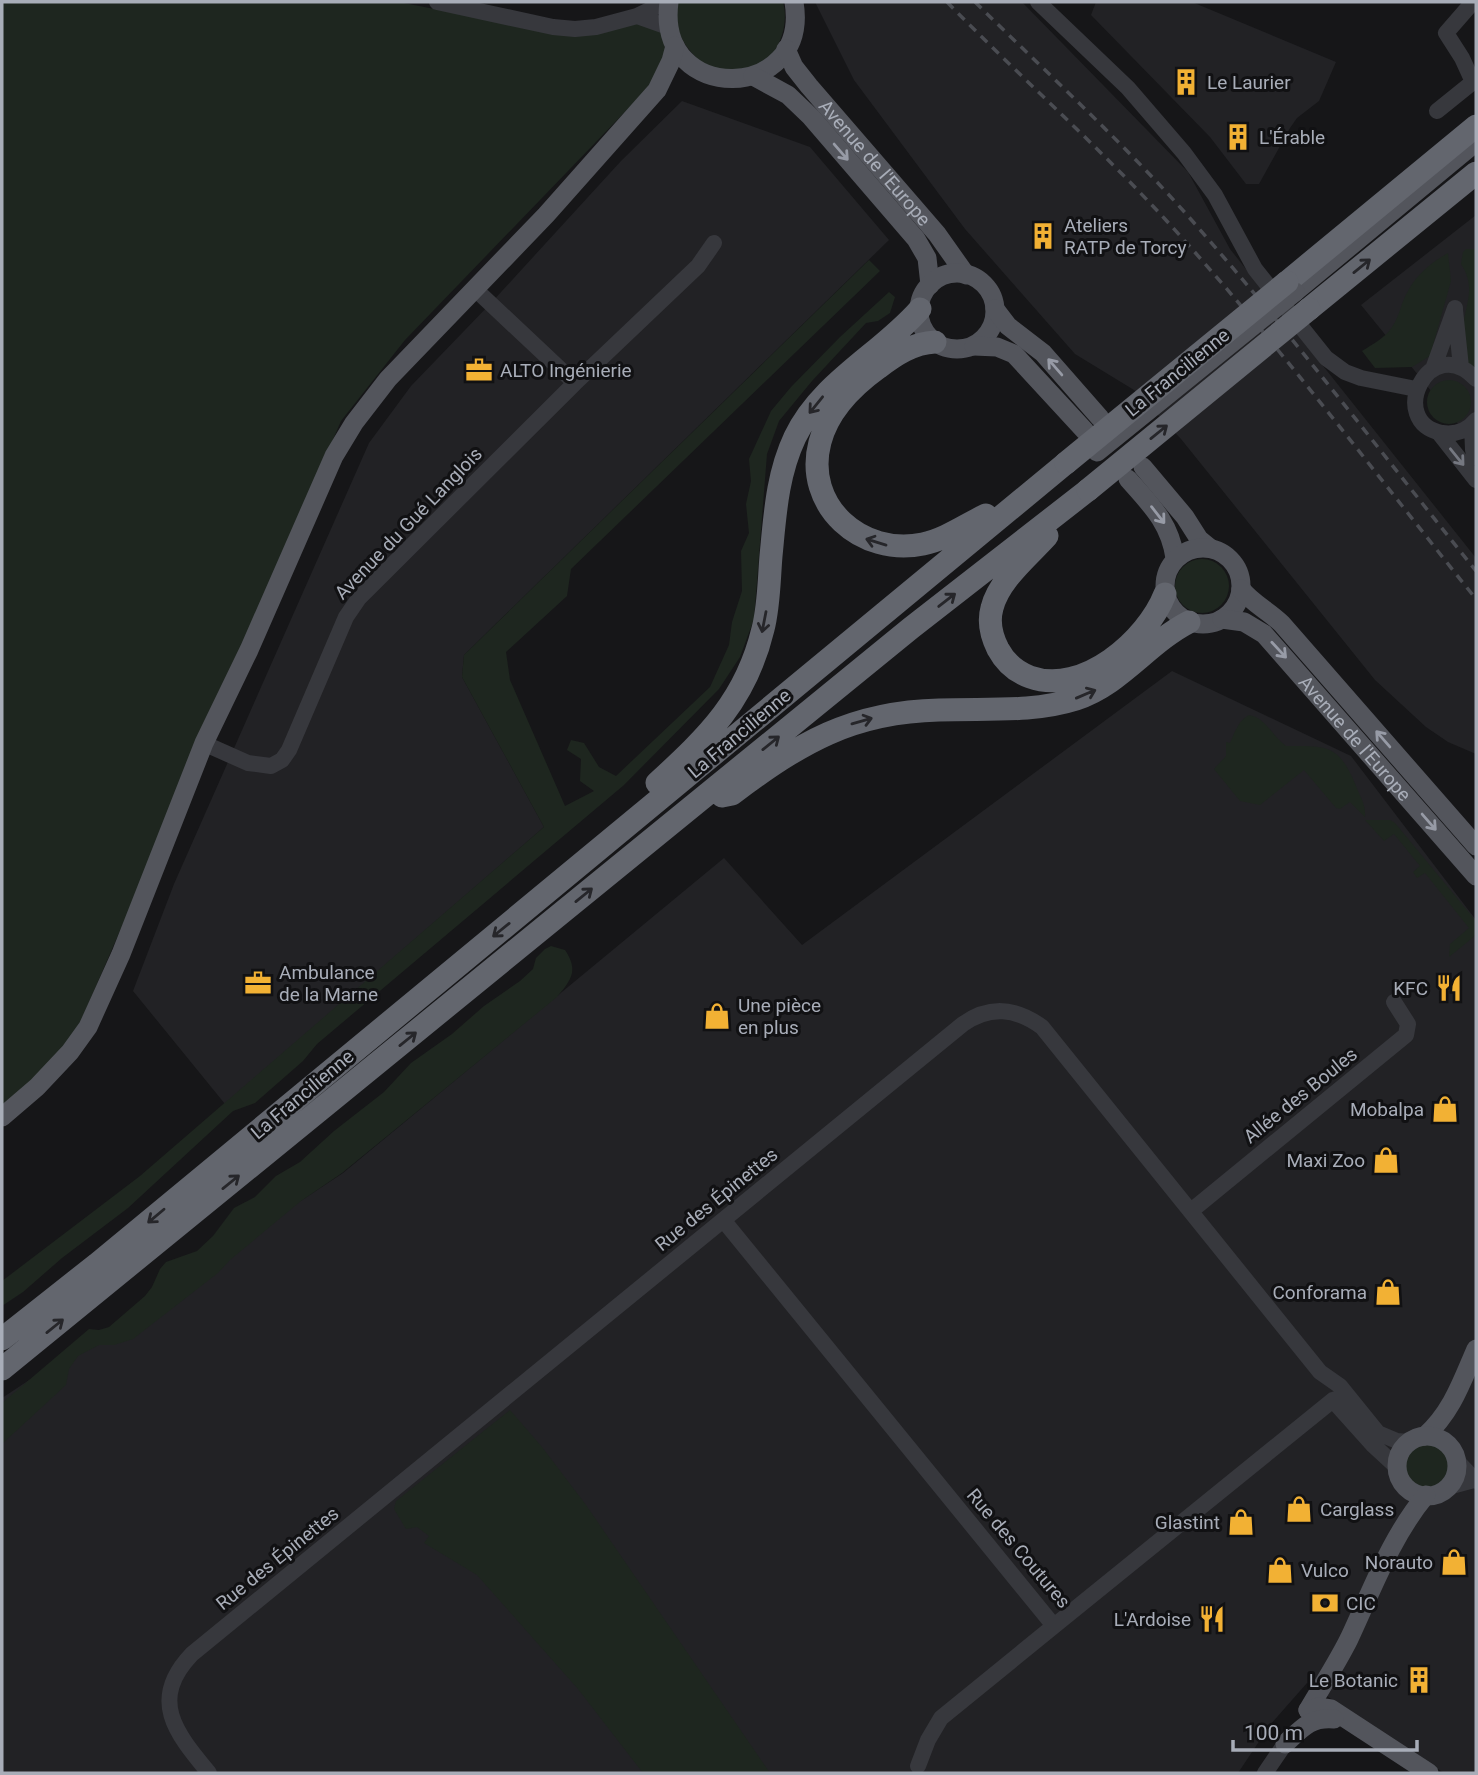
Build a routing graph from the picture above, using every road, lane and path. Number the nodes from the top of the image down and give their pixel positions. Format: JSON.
{"nodes":[{"id":1,"x":437,"y":2,"type":"edge"},
{"id":2,"x":668,"y":2,"type":"edge"},
{"id":3,"x":794,"y":2,"type":"edge"},
{"id":4,"x":1038,"y":2,"type":"edge"},
{"id":5,"x":1473,"y":2,"type":"edge"},
{"id":6,"x":638,"y":16,"type":"junction"},
{"id":7,"x":672,"y":36,"type":"junction"},
{"id":8,"x":786,"y":48,"type":"junction"},
{"id":9,"x":699,"y":71,"type":"junction"},
{"id":10,"x":753,"y":76,"type":"junction"},
{"id":11,"x":657,"y":90,"type":"junction"},
{"id":12,"x":1437,"y":111,"type":"dead end"},
{"id":13,"x":1476,"y":126,"type":"edge"},
{"id":14,"x":1476,"y":142,"type":"edge"},
{"id":15,"x":1476,"y":173,"type":"edge"},
{"id":16,"x":714,"y":243,"type":"dead end"},
{"id":17,"x":966,"y":275,"type":"junction"},
{"id":18,"x":930,"y":285,"type":"junction"},
{"id":19,"x":475,"y":289,"type":"junction"},
{"id":20,"x":1297,"y":294,"type":"junction"},
{"id":21,"x":920,"y":309,"type":"junction"},
{"id":22,"x":995,"y":309,"type":"junction"},
{"id":23,"x":935,"y":342,"type":"junction"},
{"id":24,"x":974,"y":346,"type":"junction"},
{"id":25,"x":1461,"y":367,"type":"junction"},
{"id":26,"x":1433,"y":369,"type":"junction"},
{"id":27,"x":1476,"y":379,"type":"edge"},
{"id":28,"x":575,"y":383,"type":"junction"},
{"id":29,"x":1416,"y":389,"type":"junction"},
{"id":30,"x":1474,"y":422,"type":"edge"},
{"id":31,"x":1440,"y":433,"type":"junction"},
{"id":32,"x":1476,"y":457,"type":"edge"},
{"id":33,"x":1069,"y":467,"type":"junction"},
{"id":34,"x":1476,"y":480,"type":"edge"},
{"id":35,"x":1088,"y":491,"type":"junction"},
{"id":36,"x":1009,"y":509,"type":"junction"},
{"id":37,"x":1210,"y":548,"type":"junction"},
{"id":38,"x":1175,"y":558,"type":"junction"},
{"id":39,"x":1241,"y":589,"type":"junction"},
{"id":40,"x":1165,"y":594,"type":"junction"},
{"id":41,"x":1222,"y":619,"type":"junction"},
{"id":42,"x":1189,"y":622,"type":"junction"},
{"id":43,"x":249,"y":650,"type":"junction"},
{"id":44,"x":778,"y":702,"type":"junction"},
{"id":45,"x":212,"y":747,"type":"junction"},
{"id":46,"x":699,"y":802,"type":"junction"},
{"id":47,"x":177,"y":815,"type":"junction"},
{"id":48,"x":1476,"y":846,"type":"edge"},
{"id":49,"x":591,"y":855,"type":"junction"},
{"id":50,"x":1476,"y":876,"type":"edge"},
{"id":51,"x":1394,"y":1002,"type":"dead end"},
{"id":52,"x":2,"y":1117,"type":"edge"},
{"id":53,"x":1191,"y":1211,"type":"junction"},
{"id":54,"x":724,"y":1221,"type":"junction"},
{"id":55,"x":2,"y":1339,"type":"edge"},
{"id":56,"x":1476,"y":1349,"type":"edge"},
{"id":57,"x":2,"y":1369,"type":"edge"},
{"id":58,"x":1321,"y":1372,"type":"junction"},
{"id":59,"x":1333,"y":1400,"type":"junction"},
{"id":60,"x":1452,"y":1404,"type":"junction"},
{"id":61,"x":1378,"y":1433,"type":"junction"},
{"id":62,"x":1417,"y":1439,"type":"junction"},
{"id":63,"x":1453,"y":1454,"type":"junction"},
{"id":64,"x":1398,"y":1468,"type":"junction"},
{"id":65,"x":1475,"y":1480,"type":"edge"},
{"id":66,"x":1406,"y":1487,"type":"junction"},
{"id":67,"x":1448,"y":1487,"type":"junction"},
{"id":68,"x":1426,"y":1495,"type":"junction"},
{"id":69,"x":1399,"y":1535,"type":"junction"},
{"id":70,"x":1054,"y":1626,"type":"junction"},
{"id":71,"x":1323,"y":1684,"type":"junction"},
{"id":72,"x":1331,"y":1709,"type":"junction"},
{"id":73,"x":1307,"y":1710,"type":"junction"},
{"id":74,"x":1349,"y":1720,"type":"junction"},
{"id":75,"x":1285,"y":1744,"type":"junction"},
{"id":76,"x":918,"y":1766,"type":"dead end"},
{"id":77,"x":209,"y":1773,"type":"edge"},
{"id":78,"x":1265,"y":1773,"type":"edge"},
{"id":79,"x":1429,"y":1773,"type":"edge"}],
"edges":[{"from":1,"to":6,"type":"street"},
{"from":2,"to":6,"type":"street"},
{"from":2,"to":7,"type":"main road"},
{"from":3,"to":8,"type":"main road"},
{"from":4,"to":29,"type":"street"},
{"from":5,"to":12,"type":"street"},
{"from":6,"to":7,"type":"street"},
{"from":7,"to":9,"type":"main road"},
{"from":7,"to":11,"type":"main road"},
{"from":8,"to":10,"type":"main road"},
{"from":8,"to":17,"type":"main road","name":"Avenue de l'Europe"},
{"from":9,"to":10,"type":"main road"},
{"from":9,"to":11,"type":"main road"},
{"from":10,"to":18,"type":"main road","name":"Avenue de l'Europe","one_way":true},
{"from":11,"to":19,"type":"main road"},
{"from":13,"to":20,"type":"highway","name":"La Francilienne"},
{"from":14,"to":20,"type":"main road"},
{"from":20,"to":15,"type":"highway","name":"La Francilienne","one_way":true},
{"from":16,"to":28,"type":"street","name":"Avenue du Gué Langlois"},
{"from":17,"to":18,"type":"main road"},
{"from":17,"to":22,"type":"main road","name":"Avenue de l'Europe"},
{"from":18,"to":21,"type":"main road"},
{"from":19,"to":28,"type":"street"},
{"from":19,"to":43,"type":"main road"},
{"from":20,"to":33,"type":"highway","name":"La Francilienne","bridge":true},
{"from":35,"to":20,"type":"highway","name":"La Francilienne","one_way":true,"bridge":true},
{"from":21,"to":23,"type":"main road"},
{"from":21,"to":49,"type":"highway","one_way":true},
{"from":22,"to":24,"type":"main road"},
{"from":24,"to":22,"type":"main road","name":"Avenue de l'Europe","one_way":true},
{"from":23,"to":24,"type":"main road","name":"Avenue de l'Europe"},
{"from":36,"to":23,"type":"highway","one_way":true},
{"from":25,"to":26,"type":"street"},
{"from":25,"to":26,"type":"street"},
{"from":25,"to":27,"type":"street"},
{"from":26,"to":29,"type":"street"},
{"from":28,"to":45,"type":"street","name":"Avenue du Gué Langlois"},
{"from":29,"to":31,"type":"street"},
{"from":30,"to":31,"type":"street"},
{"from":30,"to":32,"type":"street"},
{"from":31,"to":34,"type":"street","one_way":true},
{"from":33,"to":36,"type":"highway","name":"La Francilienne"},
{"from":33,"to":44,"type":"main road"},
{"from":35,"to":40,"type":"highway"},
{"from":46,"to":35,"type":"highway","name":"La Francilienne","one_way":true},
{"from":36,"to":44,"type":"highway","name":"La Francilienne"},
{"from":37,"to":38,"type":"main road"},
{"from":37,"to":38,"type":"main road","one_way":true},
{"from":37,"to":39,"type":"main road"},
{"from":38,"to":40,"type":"main road"},
{"from":39,"to":41,"type":"main road"},
{"from":48,"to":39,"type":"main road","name":"Avenue de l'Europe","one_way":true},
{"from":40,"to":42,"type":"main road"},
{"from":41,"to":42,"type":"main road","name":"Avenue de l'Europe"},
{"from":41,"to":50,"type":"main road","name":"Avenue de l'Europe","one_way":true},
{"from":46,"to":42,"type":"highway","one_way":true},
{"from":43,"to":45,"type":"main road"},
{"from":43,"to":47,"type":"main road"},
{"from":44,"to":49,"type":"highway","name":"La Francilienne"},
{"from":45,"to":47,"type":"main road"},
{"from":57,"to":46,"type":"highway","name":"La Francilienne","one_way":true},
{"from":47,"to":52,"type":"main road"},
{"from":49,"to":55,"type":"highway","name":"La Francilienne","one_way":true},
{"from":51,"to":53,"type":"street","name":"Allée des Boules"},
{"from":53,"to":54,"type":"street","name":"Rue des Épinettes"},
{"from":53,"to":58,"type":"street","name":"Rue des Épinettes"},
{"from":54,"to":70,"type":"street","name":"Rue des Coutures"},
{"from":54,"to":77,"type":"street","name":"Rue des Épinettes"},
{"from":56,"to":60,"type":"main road"},
{"from":58,"to":59,"type":"street","name":"Rue des Épinettes"},
{"from":58,"to":61,"type":"street","name":"Rue des Épinettes"},
{"from":59,"to":61,"type":"street"},
{"from":59,"to":64,"type":"street","name":"Rue des Épinettes"},
{"from":59,"to":70,"type":"street","name":"Rue des Coutures"},
{"from":60,"to":62,"type":"main road"},
{"from":60,"to":63,"type":"main road"},
{"from":61,"to":62,"type":"street"},
{"from":62,"to":63,"type":"main road"},
{"from":62,"to":64,"type":"main road"},
{"from":63,"to":65,"type":"street"},
{"from":63,"to":67,"type":"main road"},
{"from":64,"to":66,"type":"main road"},
{"from":65,"to":67,"type":"street"},
{"from":66,"to":68,"type":"main road"},
{"from":66,"to":69,"type":"main road"},
{"from":67,"to":68,"type":"main road"},
{"from":68,"to":69,"type":"main road"},
{"from":69,"to":71,"type":"main road"},
{"from":70,"to":76,"type":"street"},
{"from":71,"to":72,"type":"main road"},
{"from":71,"to":73,"type":"main road"},
{"from":71,"to":74,"type":"main road"},
{"from":72,"to":73,"type":"main road"},
{"from":72,"to":74,"type":"main road"},
{"from":73,"to":75,"type":"street"},
{"from":74,"to":75,"type":"main road"},
{"from":74,"to":79,"type":"main road"},
{"from":75,"to":78,"type":"street"}]}
